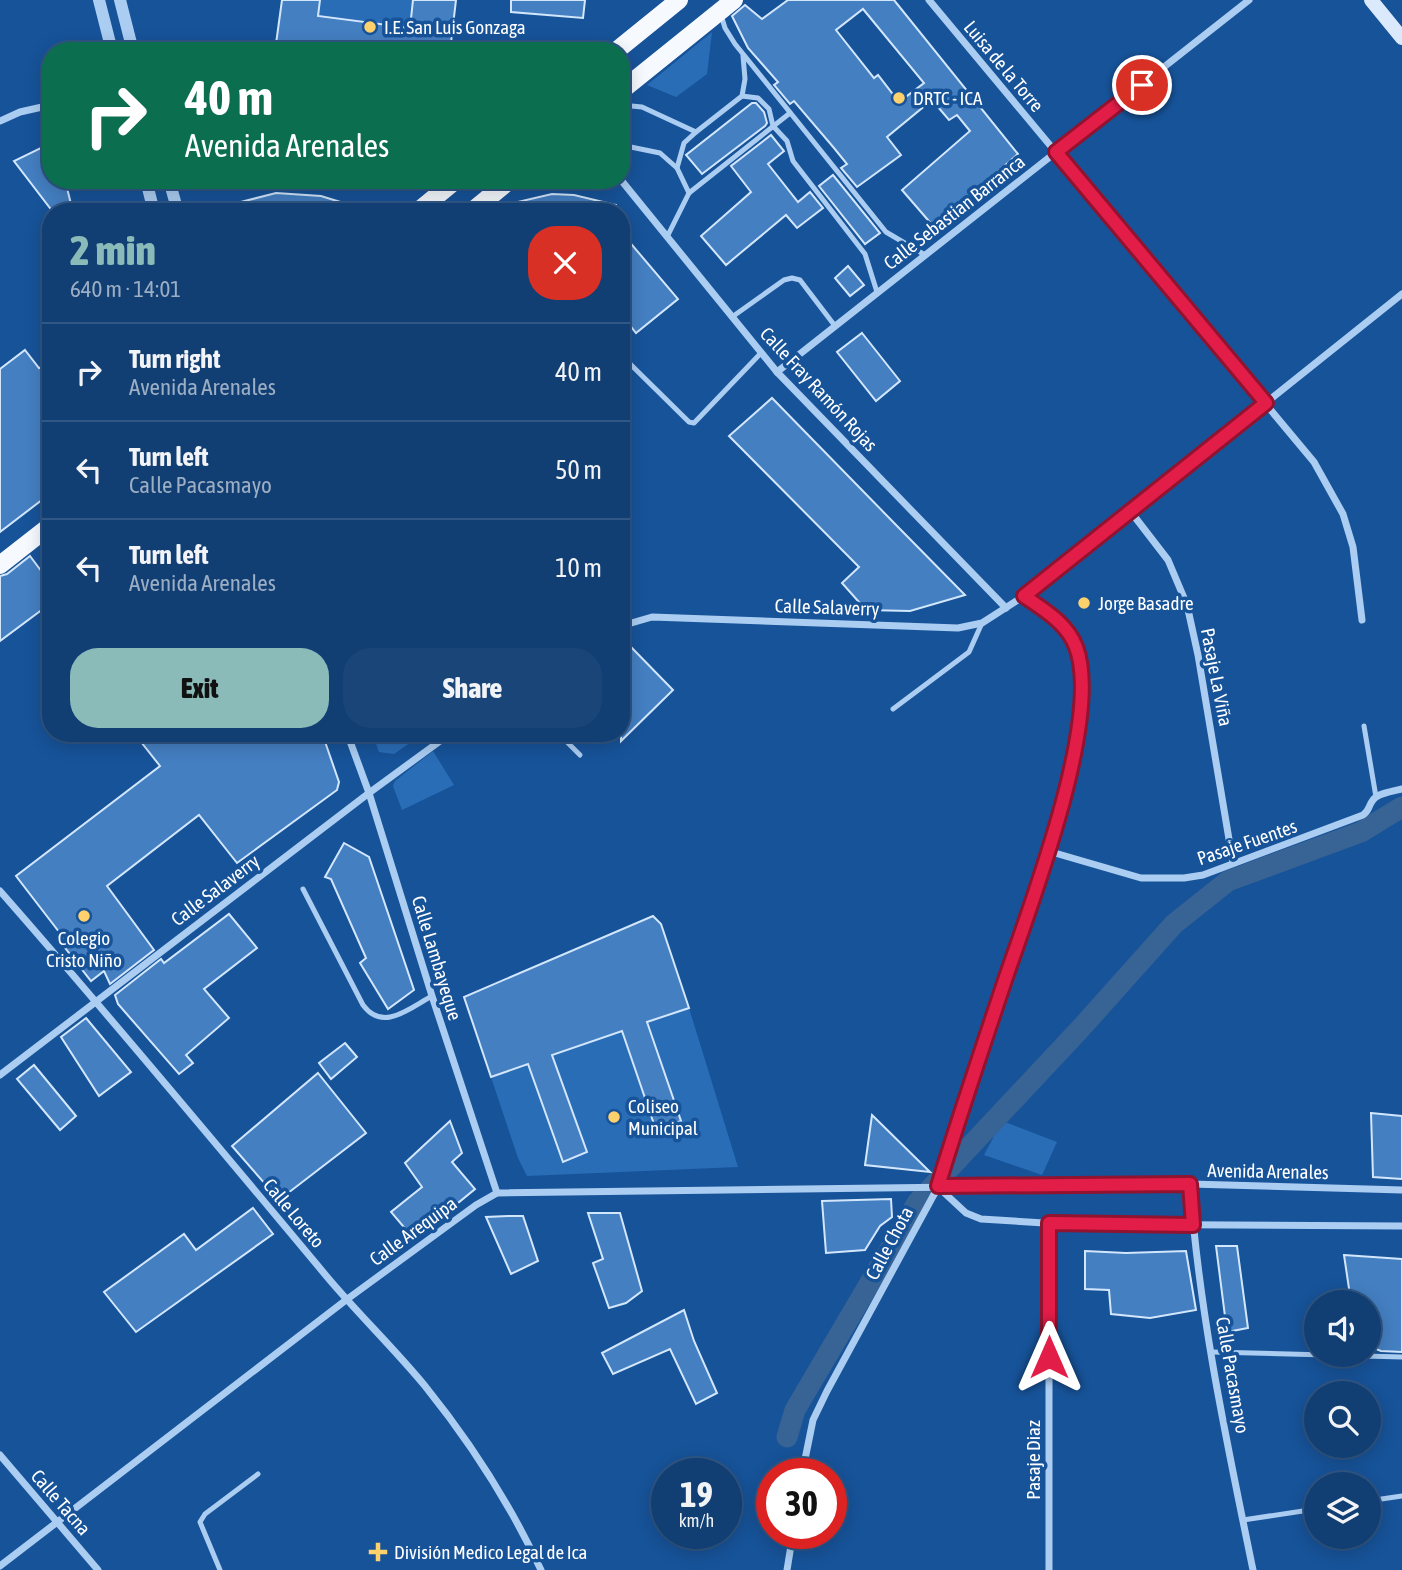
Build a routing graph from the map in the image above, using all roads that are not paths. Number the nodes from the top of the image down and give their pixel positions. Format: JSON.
{"nodes":[{"id":1,"x":99,"y":0,"type":"edge"},
{"id":2,"x":120,"y":0,"type":"edge"},
{"id":3,"x":679,"y":0,"type":"edge"},
{"id":4,"x":929,"y":0,"type":"edge"},
{"id":5,"x":1249,"y":0,"type":"edge"},
{"id":6,"x":1371,"y":0,"type":"edge"},
{"id":7,"x":730,"y":3,"type":"edge"},
{"id":8,"x":1402,"y":38,"type":"edge"},
{"id":9,"x":110,"y":42,"type":"edge"},
{"id":10,"x":131,"y":42,"type":"edge"},
{"id":11,"x":627,"y":42,"type":"edge"},
{"id":12,"x":743,"y":54,"type":"junction"},
{"id":13,"x":630,"y":84,"type":"edge"},
{"id":14,"x":742,"y":96,"type":"junction"},
{"id":15,"x":630,"y":106,"type":"edge"},
{"id":16,"x":42,"y":107,"type":"edge"},
{"id":17,"x":790,"y":113,"type":"junction"},
{"id":18,"x":0,"y":121,"type":"edge"},
{"id":19,"x":773,"y":126,"type":"junction"},
{"id":20,"x":696,"y":132,"type":"junction"},
{"id":21,"x":630,"y":147,"type":"edge"},
{"id":22,"x":1056,"y":152,"type":"junction"},
{"id":23,"x":677,"y":167,"type":"junction"},
{"id":24,"x":445,"y":189,"type":"edge"},
{"id":25,"x":499,"y":189,"type":"edge"},
{"id":26,"x":628,"y":189,"type":"edge"},
{"id":27,"x":689,"y":193,"type":"junction"},
{"id":28,"x":428,"y":203,"type":"edge"},
{"id":29,"x":482,"y":203,"type":"edge"},
{"id":30,"x":667,"y":237,"type":"junction"},
{"id":31,"x":925,"y":255,"type":"junction"},
{"id":32,"x":877,"y":292,"type":"junction"},
{"id":33,"x":1402,"y":294,"type":"edge"},
{"id":34,"x":732,"y":317,"type":"junction"},
{"id":35,"x":835,"y":326,"type":"junction"},
{"id":36,"x":761,"y":353,"type":"junction"},
{"id":37,"x":630,"y":364,"type":"edge"},
{"id":38,"x":777,"y":372,"type":"junction"},
{"id":39,"x":1266,"y":403,"type":"junction"},
{"id":40,"x":1131,"y":512,"type":"junction"},
{"id":41,"x":42,"y":532,"type":"edge"},
{"id":42,"x":0,"y":565,"type":"edge"},
{"id":43,"x":1024,"y":596,"type":"junction"},
{"id":44,"x":1006,"y":608,"type":"junction"},
{"id":45,"x":1362,"y":620,"type":"dead end"},
{"id":46,"x":982,"y":622,"type":"junction"},
{"id":47,"x":630,"y":623,"type":"edge"},
{"id":48,"x":893,"y":709,"type":"dead end"},
{"id":49,"x":1364,"y":726,"type":"dead end"},
{"id":50,"x":350,"y":742,"type":"edge"},
{"id":51,"x":439,"y":742,"type":"edge"},
{"id":52,"x":567,"y":742,"type":"edge"},
{"id":53,"x":580,"y":755,"type":"dead end"},
{"id":54,"x":1402,"y":789,"type":"edge"},
{"id":55,"x":369,"y":793,"type":"junction"},
{"id":56,"x":1376,"y":797,"type":"junction"},
{"id":57,"x":1048,"y":851,"type":"junction"},
{"id":58,"x":1233,"y":863,"type":"junction"},
{"id":59,"x":303,"y":888,"type":"dead end"},
{"id":60,"x":0,"y":891,"type":"edge"},
{"id":61,"x":432,"y":996,"type":"junction"},
{"id":62,"x":96,"y":1001,"type":"junction"},
{"id":63,"x":0,"y":1075,"type":"edge"},
{"id":64,"x":1190,"y":1184,"type":"junction"},
{"id":65,"x":938,"y":1186,"type":"junction"},
{"id":66,"x":1402,"y":1190,"type":"edge"},
{"id":67,"x":497,"y":1193,"type":"junction"},
{"id":68,"x":1049,"y":1223,"type":"junction"},
{"id":69,"x":1193,"y":1225,"type":"junction"},
{"id":70,"x":1402,"y":1226,"type":"edge"},
{"id":71,"x":346,"y":1300,"type":"junction"},
{"id":72,"x":1212,"y":1352,"type":"junction"},
{"id":73,"x":1402,"y":1357,"type":"edge"},
{"id":74,"x":0,"y":1455,"type":"edge"},
{"id":75,"x":805,"y":1458,"type":"edge"},
{"id":76,"x":258,"y":1474,"type":"dead end"},
{"id":77,"x":1402,"y":1496,"type":"edge"},
{"id":78,"x":1381,"y":1499,"type":"edge"},
{"id":79,"x":1304,"y":1511,"type":"edge"},
{"id":80,"x":1243,"y":1520,"type":"junction"},
{"id":81,"x":59,"y":1522,"type":"junction"},
{"id":82,"x":791,"y":1549,"type":"edge"},
{"id":83,"x":0,"y":1566,"type":"edge"},
{"id":84,"x":98,"y":1570,"type":"edge"},
{"id":85,"x":220,"y":1570,"type":"edge"},
{"id":86,"x":541,"y":1570,"type":"edge"},
{"id":87,"x":788,"y":1570,"type":"edge"},
{"id":88,"x":1049,"y":1570,"type":"edge"},
{"id":89,"x":1253,"y":1570,"type":"edge"}],
"edges":[{"from":1,"to":9,"type":"street"},
{"from":2,"to":10,"type":"street"},
{"from":3,"to":11,"type":"main road"},
{"from":4,"to":22,"type":"street","name":"Luisa de la Torre"},
{"from":5,"to":22,"type":"street","name":"Calle Sebastian Barranca"},
{"from":6,"to":8,"type":"main road"},
{"from":7,"to":12,"type":"lane"},
{"from":7,"to":13,"type":"main road"},
{"from":12,"to":14,"type":"lane"},
{"from":12,"to":17,"type":"lane"},
{"from":14,"to":19,"type":"lane"},
{"from":14,"to":20,"type":"lane"},
{"from":15,"to":20,"type":"lane"},
{"from":16,"to":18,"type":"street"},
{"from":17,"to":19,"type":"lane"},
{"from":17,"to":31,"type":"lane"},
{"from":19,"to":27,"type":"lane"},
{"from":19,"to":32,"type":"lane"},
{"from":20,"to":23,"type":"lane"},
{"from":21,"to":23,"type":"lane"},
{"from":22,"to":31,"type":"street","name":"Calle Sebastian Barranca"},
{"from":22,"to":39,"type":"street","name":"Luisa de la Torre"},
{"from":23,"to":27,"type":"lane"},
{"from":24,"to":28,"type":"main road"},
{"from":25,"to":29,"type":"main road"},
{"from":26,"to":30,"type":"street","name":"Calle Fray Ramón Rojas"},
{"from":27,"to":30,"type":"lane"},
{"from":30,"to":34,"type":"street","name":"Calle Fray Ramón Rojas"},
{"from":31,"to":32,"type":"street","name":"Calle Sebastian Barranca"},
{"from":32,"to":35,"type":"street","name":"Calle Sebastian Barranca"},
{"from":33,"to":39,"type":"street","name":"Calle Salaverry"},
{"from":34,"to":35,"type":"lane"},
{"from":34,"to":36,"type":"street","name":"Calle Fray Ramón Rojas"},
{"from":35,"to":38,"type":"street","name":"Calle Sebastian Barranca"},
{"from":36,"to":37,"type":"lane"},
{"from":36,"to":38,"type":"street","name":"Calle Fray Ramón Rojas"},
{"from":38,"to":44,"type":"street","name":"Calle Fray Ramón Rojas"},
{"from":39,"to":40,"type":"street","name":"Calle Salaverry"},
{"from":39,"to":45,"type":"street","name":"Luisa de la Torre"},
{"from":40,"to":43,"type":"street","name":"Calle Salaverry"},
{"from":40,"to":58,"type":"street","name":"Pasaje La Viña"},
{"from":41,"to":42,"type":"main road"},
{"from":43,"to":44,"type":"street","name":"Calle Salaverry"},
{"from":43,"to":57,"type":"street","name":"Calle Chota"},
{"from":44,"to":46,"type":"street","name":"Calle Salaverry"},
{"from":46,"to":47,"type":"street","name":"Calle Salaverry"},
{"from":46,"to":48,"type":"lane"},
{"from":49,"to":56,"type":"lane"},
{"from":50,"to":55,"type":"street","name":"Calle Lambayeque"},
{"from":51,"to":55,"type":"street","name":"Calle Salaverry"},
{"from":52,"to":53,"type":"lane"},
{"from":54,"to":56,"type":"street","name":"Pasaje Fuentes"},
{"from":55,"to":61,"type":"street","name":"Calle Lambayeque"},
{"from":55,"to":62,"type":"street","name":"Calle Salaverry"},
{"from":56,"to":58,"type":"street","name":"Pasaje Fuentes"},
{"from":57,"to":58,"type":"street","name":"Pasaje Fuentes"},
{"from":57,"to":65,"type":"street","name":"Calle Chota"},
{"from":59,"to":61,"type":"lane"},
{"from":60,"to":62,"type":"street","name":"Calle Loreto"},
{"from":61,"to":67,"type":"street","name":"Calle Lambayeque"},
{"from":62,"to":63,"type":"street","name":"Calle Salaverry"},
{"from":62,"to":71,"type":"street","name":"Calle Loreto"},
{"from":64,"to":65,"type":"street","name":"Avenida Arenales"},
{"from":64,"to":66,"type":"street","name":"Avenida Arenales"},
{"from":64,"to":69,"type":"street","name":"Calle Pacasmayo"},
{"from":65,"to":67,"type":"street"},
{"from":65,"to":68,"type":"street"},
{"from":65,"to":75,"type":"street","name":"Calle Chota"},
{"from":67,"to":71,"type":"street","name":"Calle Arequipa"},
{"from":68,"to":69,"type":"street"},
{"from":68,"to":88,"type":"street","name":"Pasaje Diaz"},
{"from":69,"to":70,"type":"street"},
{"from":69,"to":72,"type":"street","name":"Calle Pacasmayo"},
{"from":71,"to":81,"type":"street","name":"Calle Arequipa"},
{"from":71,"to":86,"type":"street","name":"Calle Loreto"},
{"from":72,"to":73,"type":"lane"},
{"from":72,"to":80,"type":"street","name":"Calle Pacasmayo"},
{"from":74,"to":81,"type":"street","name":"Calle Tacna"},
{"from":76,"to":85,"type":"lane"},
{"from":77,"to":78,"type":"lane"},
{"from":79,"to":80,"type":"lane"},
{"from":80,"to":89,"type":"street","name":"Calle Pacasmayo"},
{"from":81,"to":83,"type":"street","name":"Calle Arequipa"},
{"from":81,"to":84,"type":"street","name":"Calle Tacna"},
{"from":82,"to":87,"type":"street"}]}
